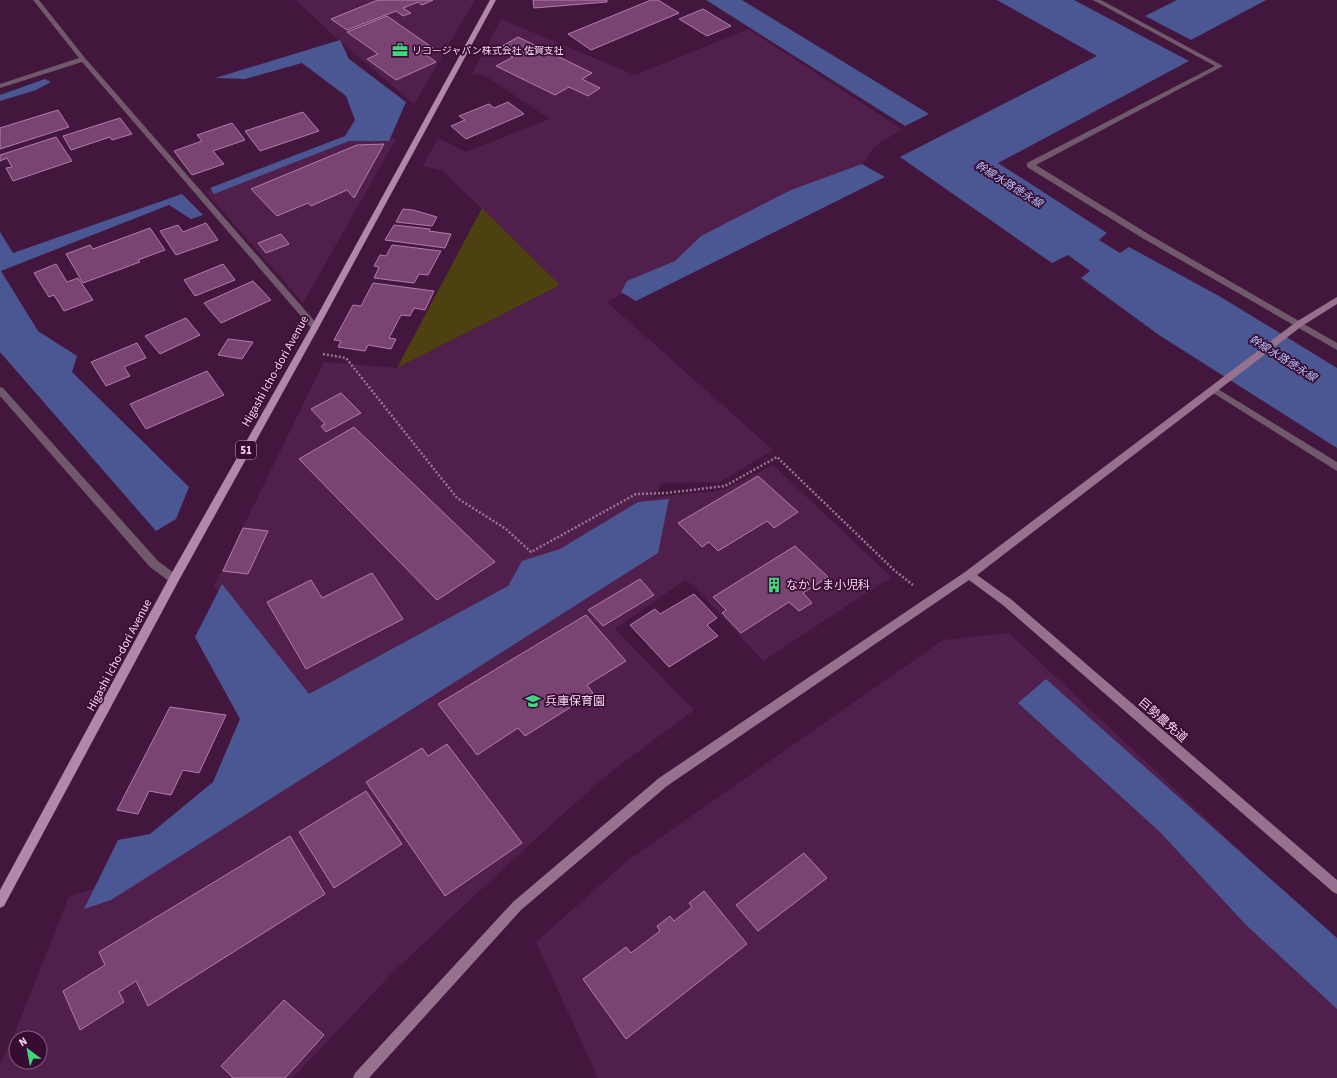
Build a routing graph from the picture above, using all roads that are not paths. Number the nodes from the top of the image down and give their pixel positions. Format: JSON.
{"nodes":[{"id":1,"x":36,"y":0,"type":"edge"},
{"id":2,"x":493,"y":0,"type":"edge"},
{"id":3,"x":1096,"y":0,"type":"edge"},
{"id":4,"x":83,"y":59,"type":"junction"},
{"id":5,"x":0,"y":86,"type":"edge"},
{"id":6,"x":1337,"y":300,"type":"edge"},
{"id":7,"x":1299,"y":324,"type":"junction"},
{"id":8,"x":315,"y":327,"type":"junction"},
{"id":9,"x":1337,"y":347,"type":"edge"},
{"id":10,"x":1213,"y":389,"type":"junction"},
{"id":11,"x":0,"y":390,"type":"edge"},
{"id":12,"x":1337,"y":467,"type":"edge"},
{"id":13,"x":969,"y":575,"type":"junction"},
{"id":14,"x":174,"y":579,"type":"junction"},
{"id":15,"x":1337,"y":888,"type":"edge"},
{"id":16,"x":0,"y":902,"type":"edge"},
{"id":17,"x":360,"y":1078,"type":"edge"}],
"edges":[{"from":1,"to":4,"type":"street"},
{"from":2,"to":8,"type":"main road","name":"Higashi Icho-dori Avenue","number":"51"},
{"from":3,"to":7,"type":"street"},
{"from":4,"to":5,"type":"street"},
{"from":4,"to":8,"type":"street"},
{"from":6,"to":7,"type":"street"},
{"from":7,"to":9,"type":"street"},
{"from":7,"to":10,"type":"street"},
{"from":8,"to":14,"type":"main road","name":"Higashi Icho-dori Avenue","number":"51"},
{"from":10,"to":12,"type":"street"},
{"from":10,"to":13,"type":"street"},
{"from":11,"to":14,"type":"street"},
{"from":13,"to":15,"type":"street","name":"巨勢農免道"},
{"from":13,"to":17,"type":"street"},
{"from":14,"to":16,"type":"main road","name":"Higashi Icho-dori Avenue","number":"51"}]}
